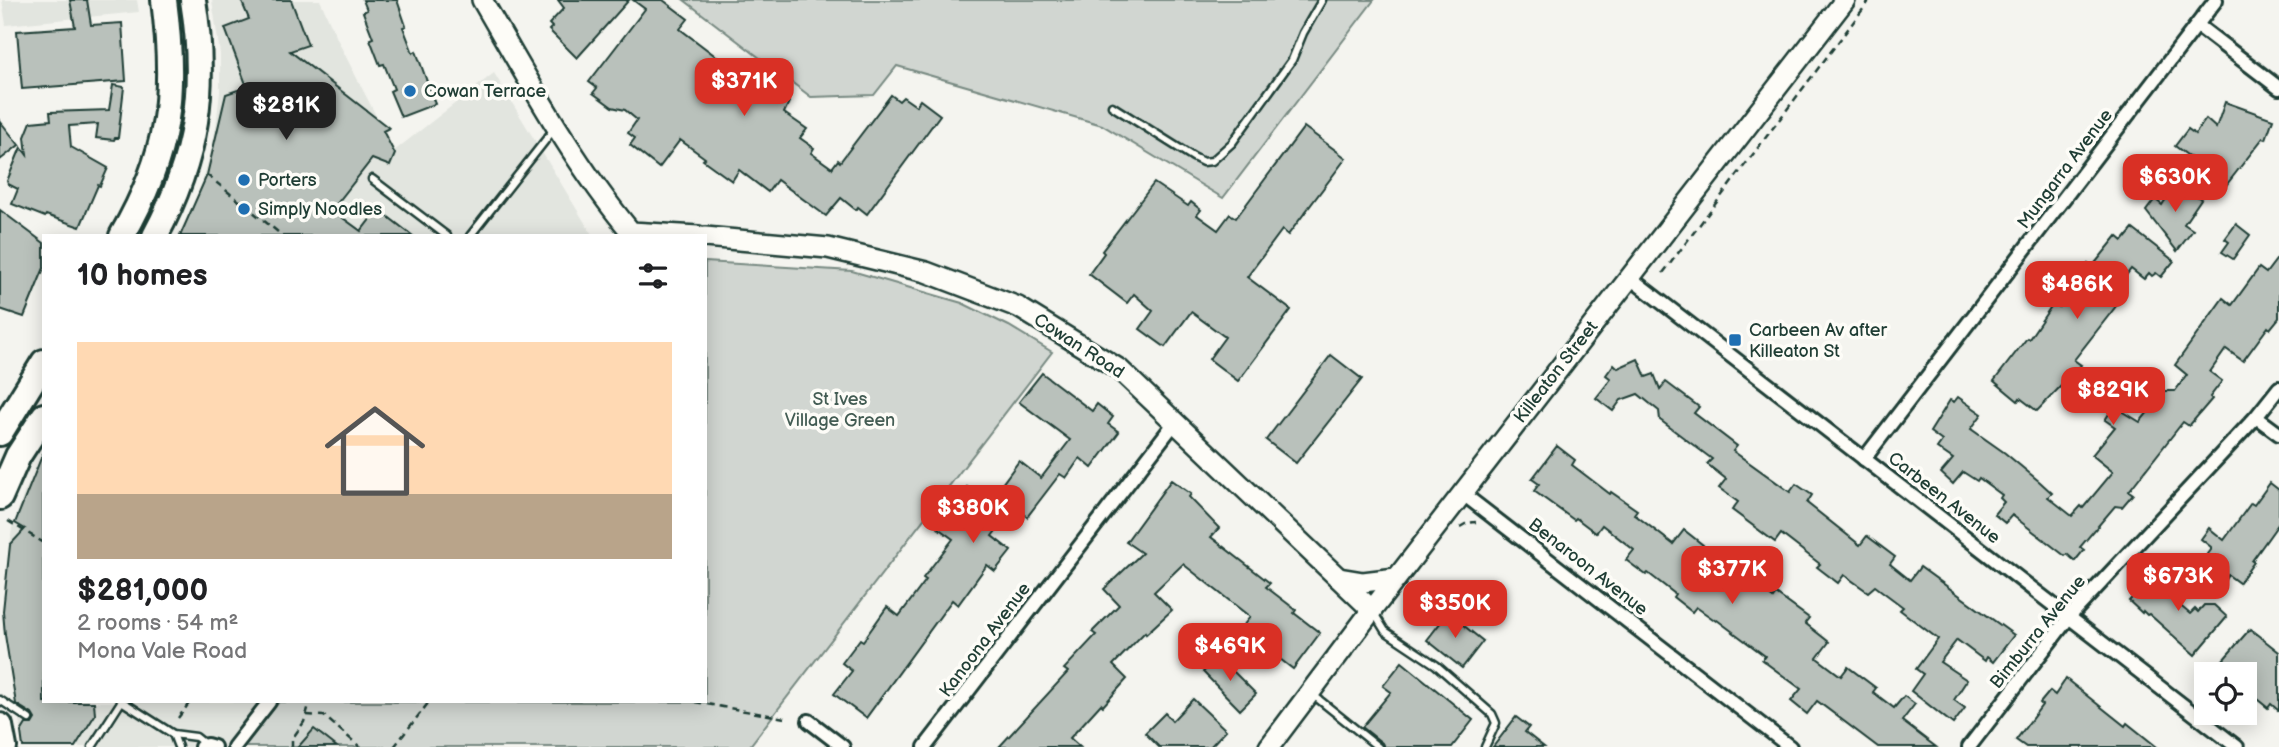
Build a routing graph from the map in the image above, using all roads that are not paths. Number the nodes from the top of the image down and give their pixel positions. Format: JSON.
{"nodes":[{"id":1,"x":163,"y":0,"type":"edge"},
{"id":2,"x":193,"y":0,"type":"edge"},
{"id":3,"x":482,"y":0,"type":"edge"},
{"id":4,"x":1322,"y":0,"type":"edge"},
{"id":5,"x":1845,"y":0,"type":"edge"},
{"id":6,"x":2216,"y":0,"type":"edge"},
{"id":7,"x":2197,"y":25,"type":"junction"},
{"id":8,"x":2279,"y":88,"type":"edge"},
{"id":9,"x":1112,"y":106,"type":"dead end"},
{"id":10,"x":556,"y":127,"type":"junction"},
{"id":11,"x":372,"y":179,"type":"dead end"},
{"id":12,"x":123,"y":234,"type":"edge"},
{"id":13,"x":156,"y":234,"type":"edge"},
{"id":14,"x":444,"y":234,"type":"edge"},
{"id":15,"x":472,"y":234,"type":"edge"},
{"id":16,"x":629,"y":234,"type":"edge"},
{"id":17,"x":707,"y":237,"type":"edge"},
{"id":18,"x":1629,"y":277,"type":"junction"},
{"id":19,"x":42,"y":365,"type":"edge"},
{"id":20,"x":2279,"y":388,"type":"edge"},
{"id":21,"x":2256,"y":417,"type":"junction"},
{"id":22,"x":42,"y":418,"type":"edge"},
{"id":23,"x":1176,"y":421,"type":"junction"},
{"id":24,"x":0,"y":433,"type":"edge"},
{"id":25,"x":2279,"y":434,"type":"edge"},
{"id":26,"x":1864,"y":459,"type":"junction"},
{"id":27,"x":1462,"y":493,"type":"junction"},
{"id":28,"x":0,"y":497,"type":"edge"},
{"id":29,"x":1339,"y":578,"type":"junction"},
{"id":30,"x":1396,"y":578,"type":"junction"},
{"id":31,"x":1372,"y":610,"type":"junction"},
{"id":32,"x":2069,"y":617,"type":"junction"},
{"id":33,"x":1310,"y":693,"type":"junction"},
{"id":34,"x":0,"y":700,"type":"edge"},
{"id":35,"x":121,"y":703,"type":"edge"},
{"id":36,"x":124,"y":703,"type":"edge"},
{"id":37,"x":268,"y":703,"type":"edge"},
{"id":38,"x":29,"y":719,"type":"dead end"},
{"id":39,"x":809,"y":721,"type":"dead end"},
{"id":40,"x":0,"y":726,"type":"edge"},
{"id":41,"x":173,"y":734,"type":"junction"},
{"id":42,"x":235,"y":745,"type":"edge"},
{"id":43,"x":207,"y":746,"type":"edge"},
{"id":44,"x":4,"y":747,"type":"edge"},
{"id":45,"x":92,"y":747,"type":"edge"},
{"id":46,"x":178,"y":747,"type":"edge"},
{"id":47,"x":221,"y":747,"type":"edge"},
{"id":48,"x":843,"y":747,"type":"edge"},
{"id":49,"x":925,"y":747,"type":"edge"},
{"id":50,"x":1269,"y":747,"type":"edge"},
{"id":51,"x":1378,"y":747,"type":"edge"},
{"id":52,"x":1485,"y":747,"type":"edge"},
{"id":53,"x":1790,"y":747,"type":"edge"},
{"id":54,"x":1969,"y":747,"type":"edge"},
{"id":55,"x":2237,"y":747,"type":"edge"}],
"edges":[{"from":1,"to":12,"type":"highway"},
{"from":2,"to":13,"type":"highway"},
{"from":3,"to":10,"type":"street"},
{"from":4,"to":9,"type":"lane"},
{"from":5,"to":18,"type":"street","name":"Killeaton Street"},
{"from":6,"to":7,"type":"street","name":"Mungarra Avenue"},
{"from":7,"to":8,"type":"street"},
{"from":7,"to":26,"type":"street","name":"Mungarra Avenue"},
{"from":10,"to":15,"type":"lane"},
{"from":10,"to":16,"type":"street"},
{"from":11,"to":14,"type":"lane"},
{"from":17,"to":23,"type":"street","name":"Cowan Road"},
{"from":18,"to":26,"type":"street","name":"Carbeen Avenue"},
{"from":18,"to":27,"type":"street","name":"Killeaton Street"},
{"from":19,"to":24,"type":"highway"},
{"from":20,"to":21,"type":"street","name":"Bimburra Avenue"},
{"from":21,"to":25,"type":"street"},
{"from":21,"to":32,"type":"street","name":"Bimburra Avenue"},
{"from":22,"to":28,"type":"highway"},
{"from":23,"to":29,"type":"street","name":"Cowan Road"},
{"from":23,"to":49,"type":"street","name":"Kanoona Avenue"},
{"from":26,"to":32,"type":"street","name":"Carbeen Avenue"},
{"from":27,"to":30,"type":"street","name":"Killeaton Street"},
{"from":27,"to":53,"type":"street","name":"Benaroon Avenue"},
{"from":29,"to":30,"type":"street"},
{"from":29,"to":31,"type":"street","name":"Cowan Road"},
{"from":30,"to":31,"type":"street","name":"Killeaton Street"},
{"from":31,"to":33,"type":"street","name":"Killeaton Street"},
{"from":31,"to":52,"type":"lane"},
{"from":32,"to":54,"type":"street","name":"Bimburra Avenue"},
{"from":32,"to":55,"type":"street","name":"Carbeen Avenue"},
{"from":33,"to":50,"type":"street","name":"Killeaton Street"},
{"from":33,"to":51,"type":"lane"},
{"from":34,"to":38,"type":"lane"},
{"from":35,"to":45,"type":"lane"},
{"from":36,"to":41,"type":"lane"},
{"from":37,"to":42,"type":"street"},
{"from":39,"to":48,"type":"street"},
{"from":40,"to":44,"type":"highway"},
{"from":41,"to":43,"type":"lane"},
{"from":41,"to":46,"type":"lane"},
{"from":42,"to":47,"type":"street"}]}
